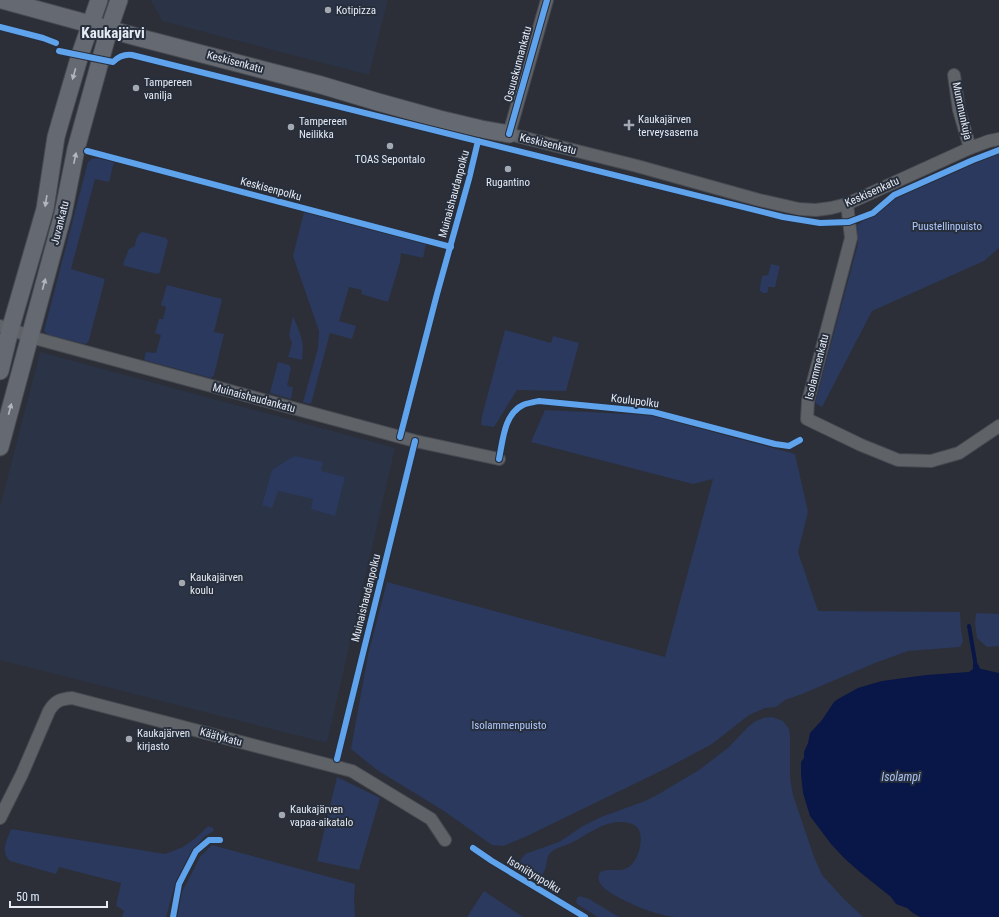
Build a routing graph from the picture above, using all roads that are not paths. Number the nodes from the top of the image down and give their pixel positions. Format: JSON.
{"nodes":[{"id":1,"x":2,"y":0,"type":"edge"},
{"id":2,"x":99,"y":0,"type":"edge"},
{"id":3,"x":119,"y":0,"type":"edge"},
{"id":4,"x":547,"y":0,"type":"edge"},
{"id":5,"x":90,"y":24,"type":"junction"},
{"id":6,"x":109,"y":29,"type":"junction"},
{"id":7,"x":954,"y":75,"type":"dead end"},
{"id":8,"x":510,"y":134,"type":"junction"},
{"id":9,"x":999,"y":139,"type":"edge"},
{"id":10,"x":970,"y":148,"type":"junction"},
{"id":11,"x":847,"y":204,"type":"junction"},
{"id":12,"x":5,"y":328,"type":"edge"},
{"id":13,"x":30,"y":336,"type":"junction"},
{"id":14,"x":0,"y":371,"type":"edge"},
{"id":15,"x":999,"y":426,"type":"edge"},
{"id":16,"x":0,"y":447,"type":"edge"},
{"id":17,"x":500,"y":458,"type":"dead end"},
{"id":18,"x":0,"y":818,"type":"edge"},
{"id":19,"x":445,"y":840,"type":"dead end"}],
"edges":[{"from":1,"to":5,"type":"main road","name":"Keskisenkatu"},
{"from":2,"to":5,"type":"main road","name":"Juvankatu"},
{"from":3,"to":6,"type":"main road","name":"Juvankatu"},
{"from":4,"to":8,"type":"street","name":"Osuuskunnankatu"},
{"from":5,"to":6,"type":"main road","name":"Keskisenkatu"},
{"from":5,"to":12,"type":"main road","name":"Juvankatu","one_way":true},
{"from":6,"to":8,"type":"main road","name":"Keskisenkatu"},
{"from":13,"to":6,"type":"main road","name":"Juvankatu","one_way":true},
{"from":7,"to":10,"type":"street","name":"Mummunkuja"},
{"from":8,"to":11,"type":"street","name":"Keskisenkatu"},
{"from":9,"to":10,"type":"street","name":"Keskisenkatu"},
{"from":10,"to":11,"type":"street","name":"Keskisenkatu"},
{"from":11,"to":15,"type":"street","name":"Isolammenkatu"},
{"from":12,"to":13,"type":"street","name":"Muinaishaudankatu"},
{"from":12,"to":14,"type":"main road","name":"Juvankatu"},
{"from":16,"to":13,"type":"main road","name":"Juvankatu","one_way":true},
{"from":13,"to":17,"type":"street","name":"Muinaishaudankatu"},
{"from":18,"to":19,"type":"street","name":"Käätykatu"}]}
